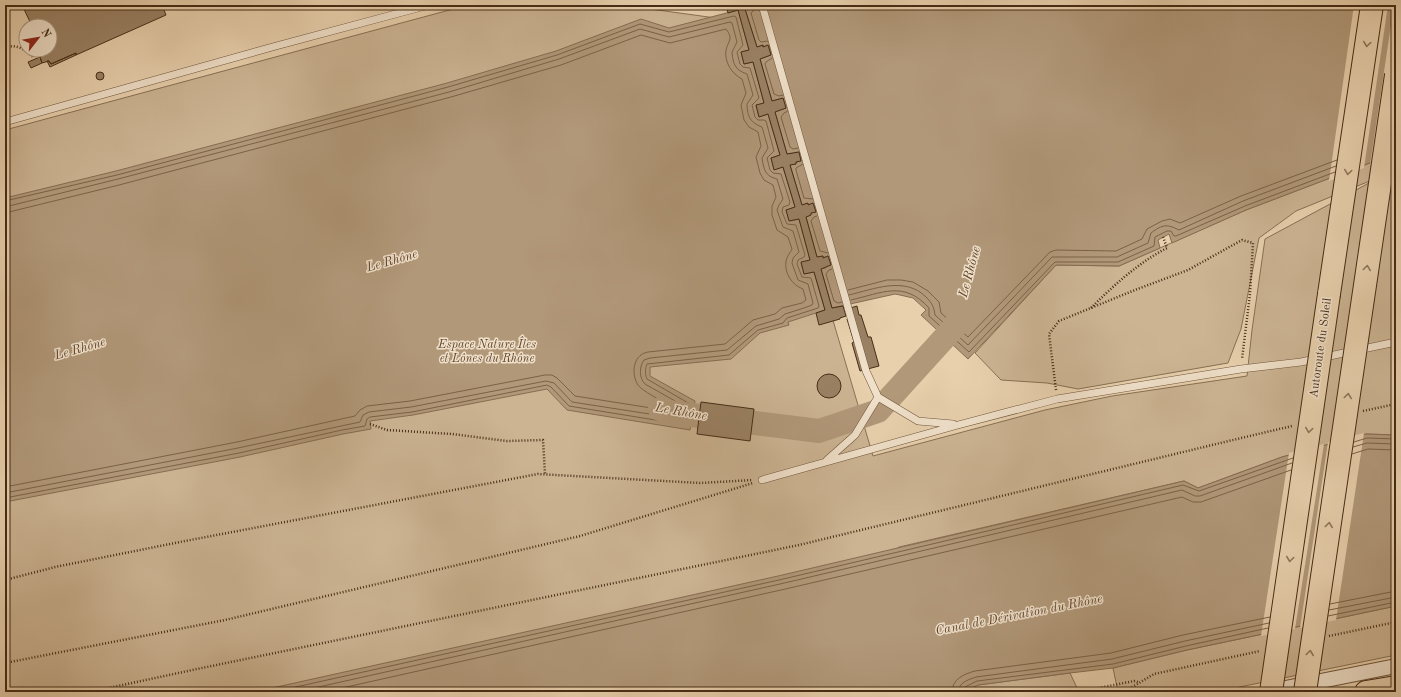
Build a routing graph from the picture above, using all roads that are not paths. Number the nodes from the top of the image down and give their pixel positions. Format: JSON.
{"nodes":[{"id":1,"x":429,"y":5,"type":"edge"},
{"id":2,"x":762,"y":5,"type":"edge"},
{"id":3,"x":1372,"y":5,"type":"edge"},
{"id":4,"x":1396,"y":75,"type":"edge"},
{"id":5,"x":5,"y":122,"type":"edge"},
{"id":6,"x":1396,"y":342,"type":"edge"},
{"id":7,"x":878,"y":397,"type":"junction"},
{"id":8,"x":958,"y":425,"type":"junction"},
{"id":9,"x":825,"y":462,"type":"junction"},
{"id":10,"x":762,"y":480,"type":"road end"},
{"id":11,"x":1396,"y":666,"type":"edge"},
{"id":12,"x":1396,"y":687,"type":"edge"},
{"id":13,"x":1266,"y":692,"type":"edge"},
{"id":14,"x":1271,"y":692,"type":"edge"},
{"id":15,"x":1305,"y":692,"type":"edge"},
{"id":16,"x":1366,"y":692,"type":"edge"}],
"edges":[{"from":1,"to":5,"type":"lane"},
{"from":2,"to":7,"type":"lane"},
{"from":3,"to":14,"type":"highway","name":"Autoroute du Soleil","one_way":true,"bridge":true},
{"from":15,"to":4,"type":"highway","one_way":true,"bridge":true},
{"from":6,"to":8,"type":"lane"},
{"from":7,"to":8,"type":"lane"},
{"from":7,"to":9,"type":"lane"},
{"from":8,"to":9,"type":"lane"},
{"from":9,"to":10,"type":"lane"},
{"from":11,"to":13,"type":"street"},
{"from":12,"to":16,"type":"highway"}]}
